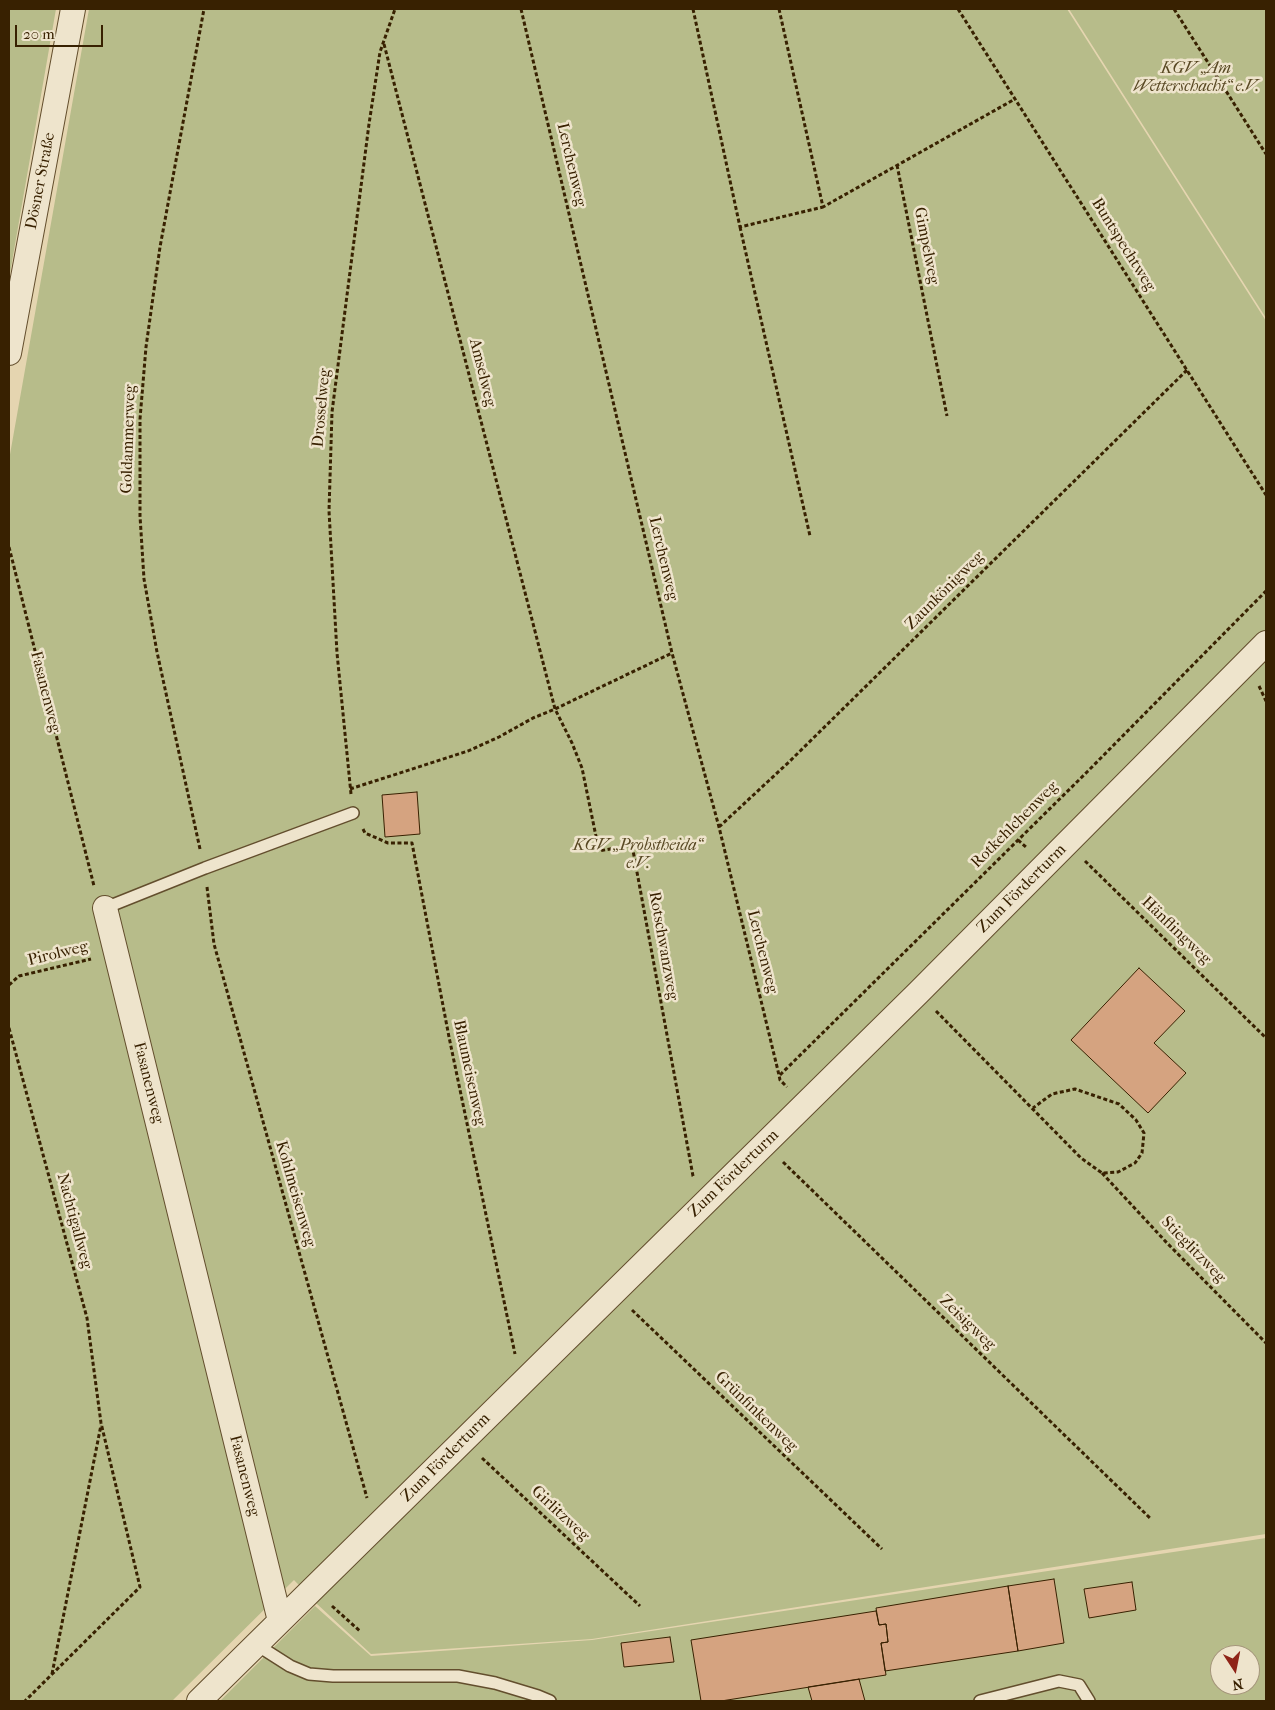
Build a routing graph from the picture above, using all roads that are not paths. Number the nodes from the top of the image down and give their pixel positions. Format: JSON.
{"nodes":[{"id":1,"x":73,"y":9,"type":"edge"},
{"id":2,"x":9,"y":353,"type":"edge"},
{"id":3,"x":1266,"y":643,"type":"edge"},
{"id":4,"x":352,"y":814,"type":"road end"},
{"id":5,"x":105,"y":908,"type":"joint"},
{"id":6,"x":280,"y":1622,"type":"junction"},
{"id":7,"x":257,"y":1644,"type":"junction"},
{"id":8,"x":199,"y":1701,"type":"edge"},
{"id":9,"x":550,"y":1701,"type":"edge"},
{"id":10,"x":980,"y":1701,"type":"edge"},
{"id":11,"x":1089,"y":1701,"type":"edge"}],
"edges":[{"from":1,"to":2,"type":"street","name":"Dösner Straße"},
{"from":3,"to":6,"type":"street","name":"Zum Förderturm"},
{"from":4,"to":5,"type":"lane"},
{"from":5,"to":6,"type":"street","name":"Fasanenweg"},
{"from":6,"to":7,"type":"street","name":"Zum Förderturm"},
{"from":7,"to":8,"type":"street","name":"Zum Förderturm"},
{"from":7,"to":9,"type":"lane"},
{"from":10,"to":11,"type":"lane"}]}
